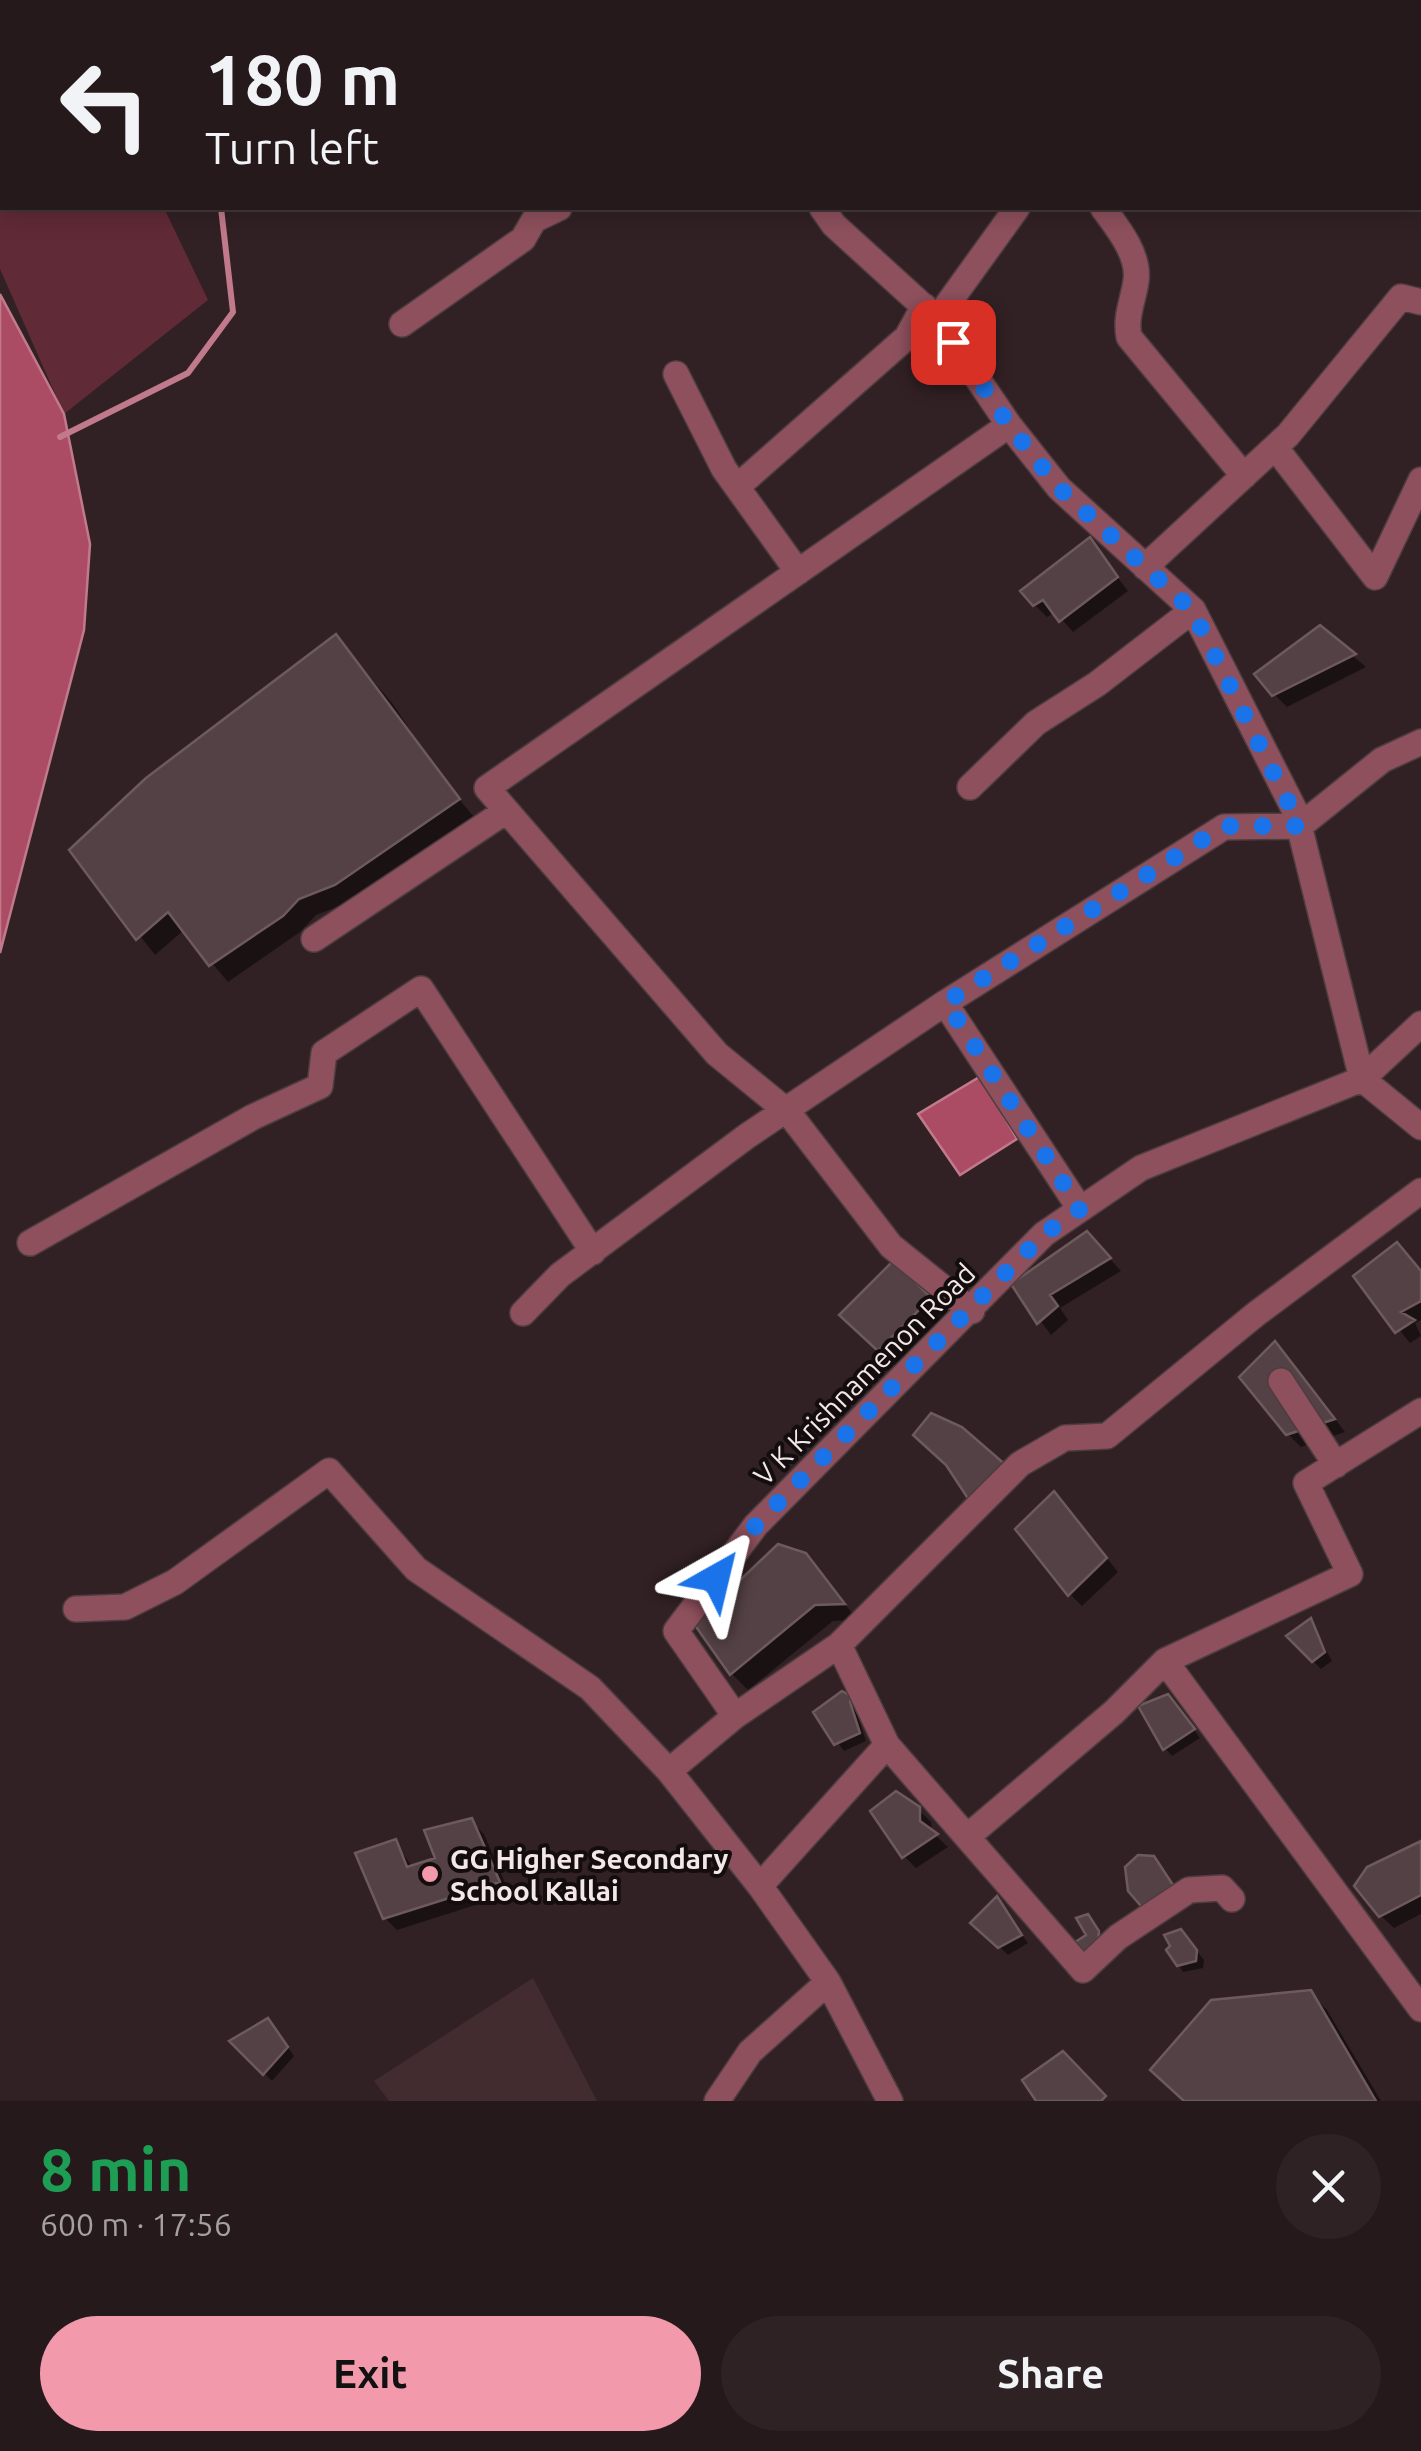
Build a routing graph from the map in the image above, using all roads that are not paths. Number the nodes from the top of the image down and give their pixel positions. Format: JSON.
{"nodes":[{"id":1,"x":823,"y":210,"type":"edge"},
{"id":2,"x":1016,"y":210,"type":"edge"},
{"id":3,"x":1104,"y":210,"type":"edge"},
{"id":4,"x":530,"y":214,"type":"edge"},
{"id":5,"x":1414,"y":294,"type":"edge"},
{"id":6,"x":930,"y":312,"type":"junction"},
{"id":7,"x":402,"y":324,"type":"dead end"},
{"id":8,"x":676,"y":374,"type":"dead end"},
{"id":9,"x":1009,"y":425,"type":"junction"},
{"id":10,"x":1275,"y":447,"type":"junction"},
{"id":11,"x":1244,"y":476,"type":"junction"},
{"id":12,"x":1421,"y":480,"type":"edge"},
{"id":13,"x":737,"y":487,"type":"junction"},
{"id":14,"x":1145,"y":567,"type":"junction"},
{"id":15,"x":798,"y":572,"type":"junction"},
{"id":16,"x":1192,"y":610,"type":"junction"},
{"id":17,"x":1421,"y":742,"type":"edge"},
{"id":18,"x":970,"y":788,"type":"dead end"},
{"id":19,"x":506,"y":811,"type":"junction"},
{"id":20,"x":1300,"y":826,"type":"junction"},
{"id":21,"x":314,"y":939,"type":"dead end"},
{"id":22,"x":946,"y":1002,"type":"junction"},
{"id":23,"x":1421,"y":1024,"type":"edge"},
{"id":24,"x":1362,"y":1079,"type":"junction"},
{"id":25,"x":788,"y":1112,"type":"junction"},
{"id":26,"x":1421,"y":1127,"type":"edge"},
{"id":27,"x":1421,"y":1191,"type":"edge"},
{"id":28,"x":1080,"y":1209,"type":"junction"},
{"id":29,"x":30,"y":1242,"type":"dead end"},
{"id":30,"x":593,"y":1252,"type":"junction"},
{"id":31,"x":972,"y":1311,"type":"junction"},
{"id":32,"x":523,"y":1313,"type":"dead end"},
{"id":33,"x":1281,"y":1381,"type":"dead end"},
{"id":34,"x":1421,"y":1411,"type":"edge"},
{"id":35,"x":1336,"y":1464,"type":"junction"},
{"id":36,"x":76,"y":1609,"type":"dead end"},
{"id":37,"x":840,"y":1645,"type":"junction"},
{"id":38,"x":1165,"y":1661,"type":"junction"},
{"id":39,"x":734,"y":1716,"type":"junction"},
{"id":40,"x":886,"y":1746,"type":"junction"},
{"id":41,"x":669,"y":1771,"type":"junction"},
{"id":42,"x":967,"y":1837,"type":"junction"},
{"id":43,"x":760,"y":1886,"type":"junction"},
{"id":44,"x":1232,"y":1899,"type":"dead end"},
{"id":45,"x":828,"y":1982,"type":"junction"},
{"id":46,"x":1421,"y":2009,"type":"edge"},
{"id":47,"x":718,"y":2101,"type":"edge"},
{"id":48,"x":890,"y":2101,"type":"edge"}],
"edges":[{"from":1,"to":6,"type":"street"},
{"from":2,"to":6,"type":"street"},
{"from":3,"to":11,"type":"street"},
{"from":4,"to":7,"type":"street"},
{"from":5,"to":10,"type":"street"},
{"from":6,"to":9,"type":"street"},
{"from":6,"to":13,"type":"street"},
{"from":8,"to":13,"type":"street"},
{"from":9,"to":14,"type":"street"},
{"from":9,"to":15,"type":"street"},
{"from":10,"to":11,"type":"street"},
{"from":10,"to":12,"type":"street"},
{"from":11,"to":14,"type":"street"},
{"from":13,"to":15,"type":"street"},
{"from":14,"to":16,"type":"street"},
{"from":15,"to":19,"type":"street"},
{"from":16,"to":18,"type":"street"},
{"from":16,"to":20,"type":"street"},
{"from":17,"to":20,"type":"street"},
{"from":19,"to":21,"type":"street"},
{"from":19,"to":25,"type":"street"},
{"from":20,"to":22,"type":"street"},
{"from":20,"to":24,"type":"street"},
{"from":22,"to":25,"type":"street"},
{"from":22,"to":28,"type":"street"},
{"from":23,"to":24,"type":"street","name":"V K Krishnamenon Road"},
{"from":24,"to":26,"type":"street"},
{"from":24,"to":28,"type":"street","name":"V K Krishnamenon Road"},
{"from":25,"to":30,"type":"street"},
{"from":25,"to":31,"type":"street"},
{"from":27,"to":37,"type":"street"},
{"from":28,"to":31,"type":"street","name":"V K Krishnamenon Road"},
{"from":29,"to":30,"type":"street"},
{"from":30,"to":32,"type":"street"},
{"from":31,"to":39,"type":"street","name":"V K Krishnamenon Road"},
{"from":33,"to":35,"type":"street"},
{"from":34,"to":35,"type":"street"},
{"from":35,"to":38,"type":"street"},
{"from":36,"to":41,"type":"street"},
{"from":37,"to":39,"type":"street"},
{"from":37,"to":40,"type":"street"},
{"from":38,"to":42,"type":"street"},
{"from":38,"to":46,"type":"street"},
{"from":39,"to":41,"type":"street"},
{"from":40,"to":42,"type":"street"},
{"from":40,"to":43,"type":"street"},
{"from":41,"to":43,"type":"street"},
{"from":42,"to":44,"type":"street"},
{"from":43,"to":45,"type":"street"},
{"from":45,"to":47,"type":"street"},
{"from":45,"to":48,"type":"street"}]}
